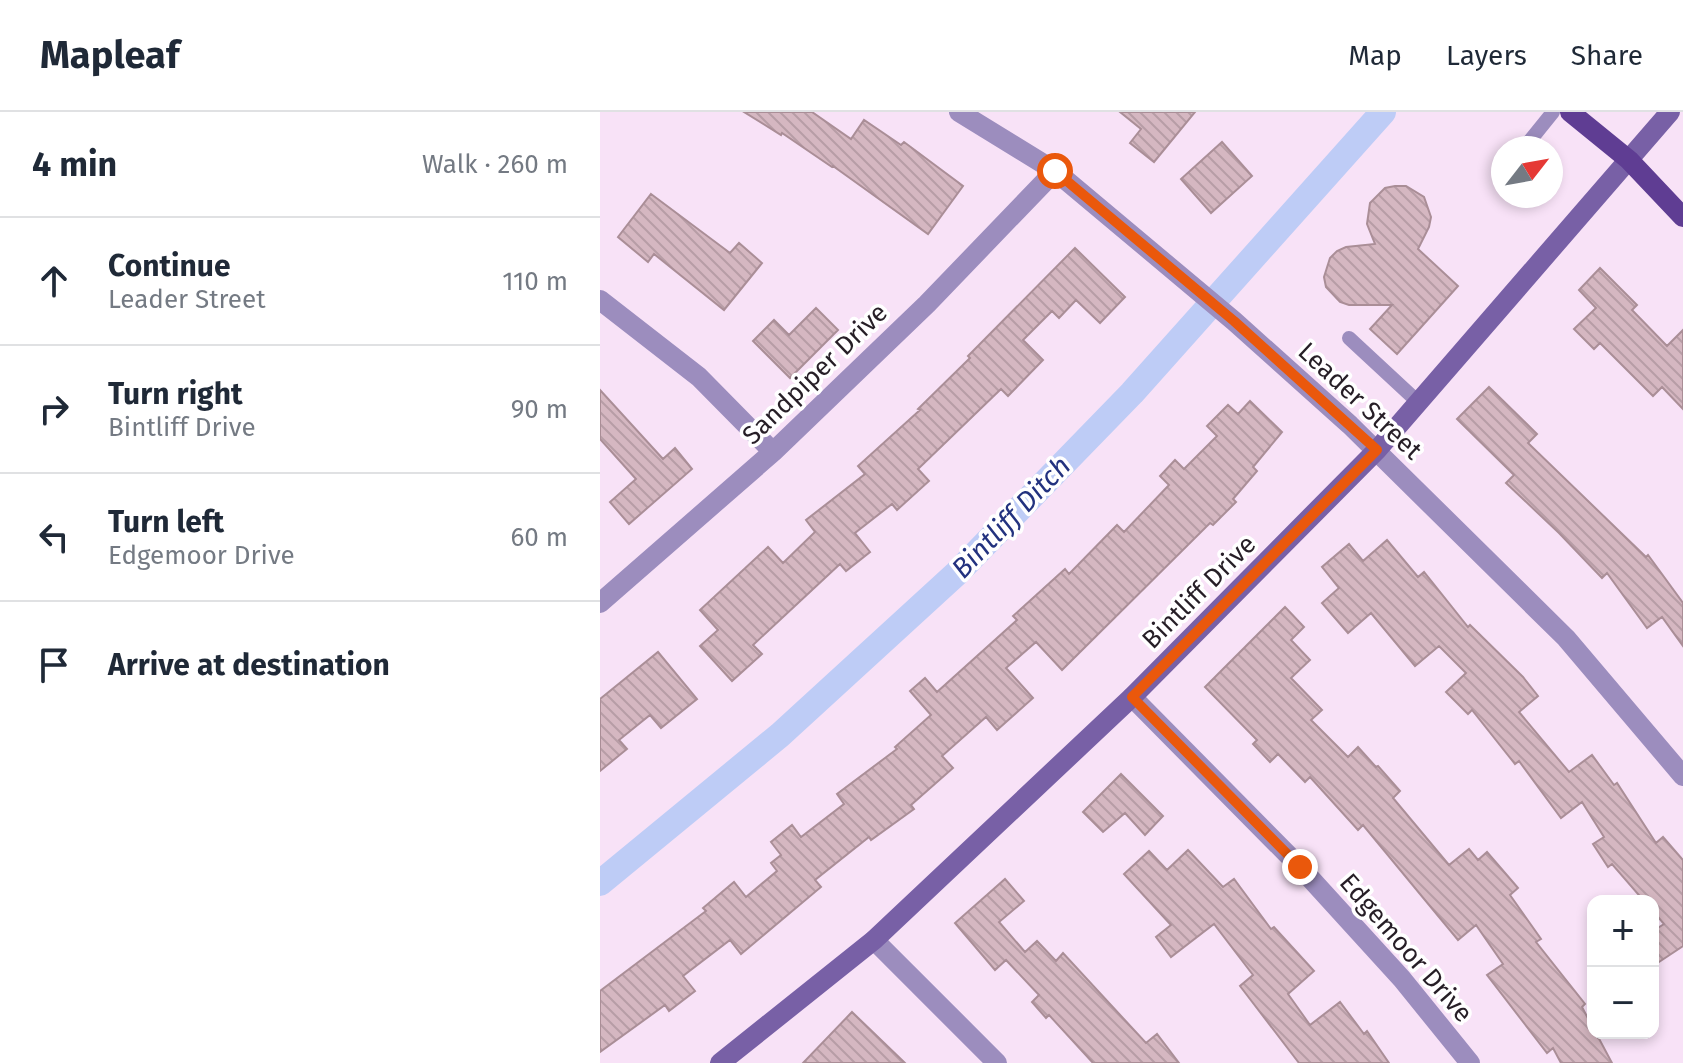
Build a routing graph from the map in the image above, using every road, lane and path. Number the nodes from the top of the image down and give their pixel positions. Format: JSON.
{"nodes":[{"id":1,"x":959,"y":112,"type":"edge"},
{"id":2,"x":1553,"y":112,"type":"edge"},
{"id":3,"x":1570,"y":112,"type":"edge"},
{"id":4,"x":1670,"y":112,"type":"edge"},
{"id":5,"x":1534,"y":136,"type":"edge"},
{"id":6,"x":1629,"y":160,"type":"junction"},
{"id":7,"x":1055,"y":171,"type":"junction"},
{"id":8,"x":1683,"y":217,"type":"edge"},
{"id":9,"x":600,"y":300,"type":"edge"},
{"id":10,"x":1349,"y":338,"type":"dead end"},
{"id":11,"x":1418,"y":402,"type":"junction"},
{"id":12,"x":1377,"y":450,"type":"junction"},
{"id":13,"x":773,"y":452,"type":"junction"},
{"id":14,"x":600,"y":603,"type":"edge"},
{"id":15,"x":1132,"y":697,"type":"junction"},
{"id":16,"x":1683,"y":776,"type":"edge"},
{"id":17,"x":874,"y":940,"type":"junction"},
{"id":18,"x":720,"y":1063,"type":"edge"},
{"id":19,"x":997,"y":1063,"type":"edge"},
{"id":20,"x":1470,"y":1063,"type":"edge"}],
"edges":[{"from":1,"to":7,"type":"street","name":"Leader Street"},
{"from":2,"to":5,"type":"lane"},
{"from":3,"to":6,"type":"main road"},
{"from":4,"to":6,"type":"street","name":"Bintliff Drive"},
{"from":6,"to":8,"type":"main road"},
{"from":6,"to":11,"type":"street","name":"Bintliff Drive"},
{"from":7,"to":12,"type":"street","name":"Leader Street"},
{"from":7,"to":13,"type":"street","name":"Sandpiper Drive"},
{"from":9,"to":13,"type":"street"},
{"from":10,"to":11,"type":"lane"},
{"from":11,"to":12,"type":"street","name":"Bintliff Drive"},
{"from":12,"to":15,"type":"street","name":"Bintliff Drive"},
{"from":12,"to":16,"type":"street","name":"Leader Street"},
{"from":13,"to":14,"type":"street","name":"Sandpiper Drive"},
{"from":15,"to":17,"type":"street","name":"Bintliff Drive"},
{"from":15,"to":20,"type":"street","name":"Edgemoor Drive"},
{"from":17,"to":18,"type":"street","name":"Bintliff Drive"},
{"from":17,"to":19,"type":"street"}]}
